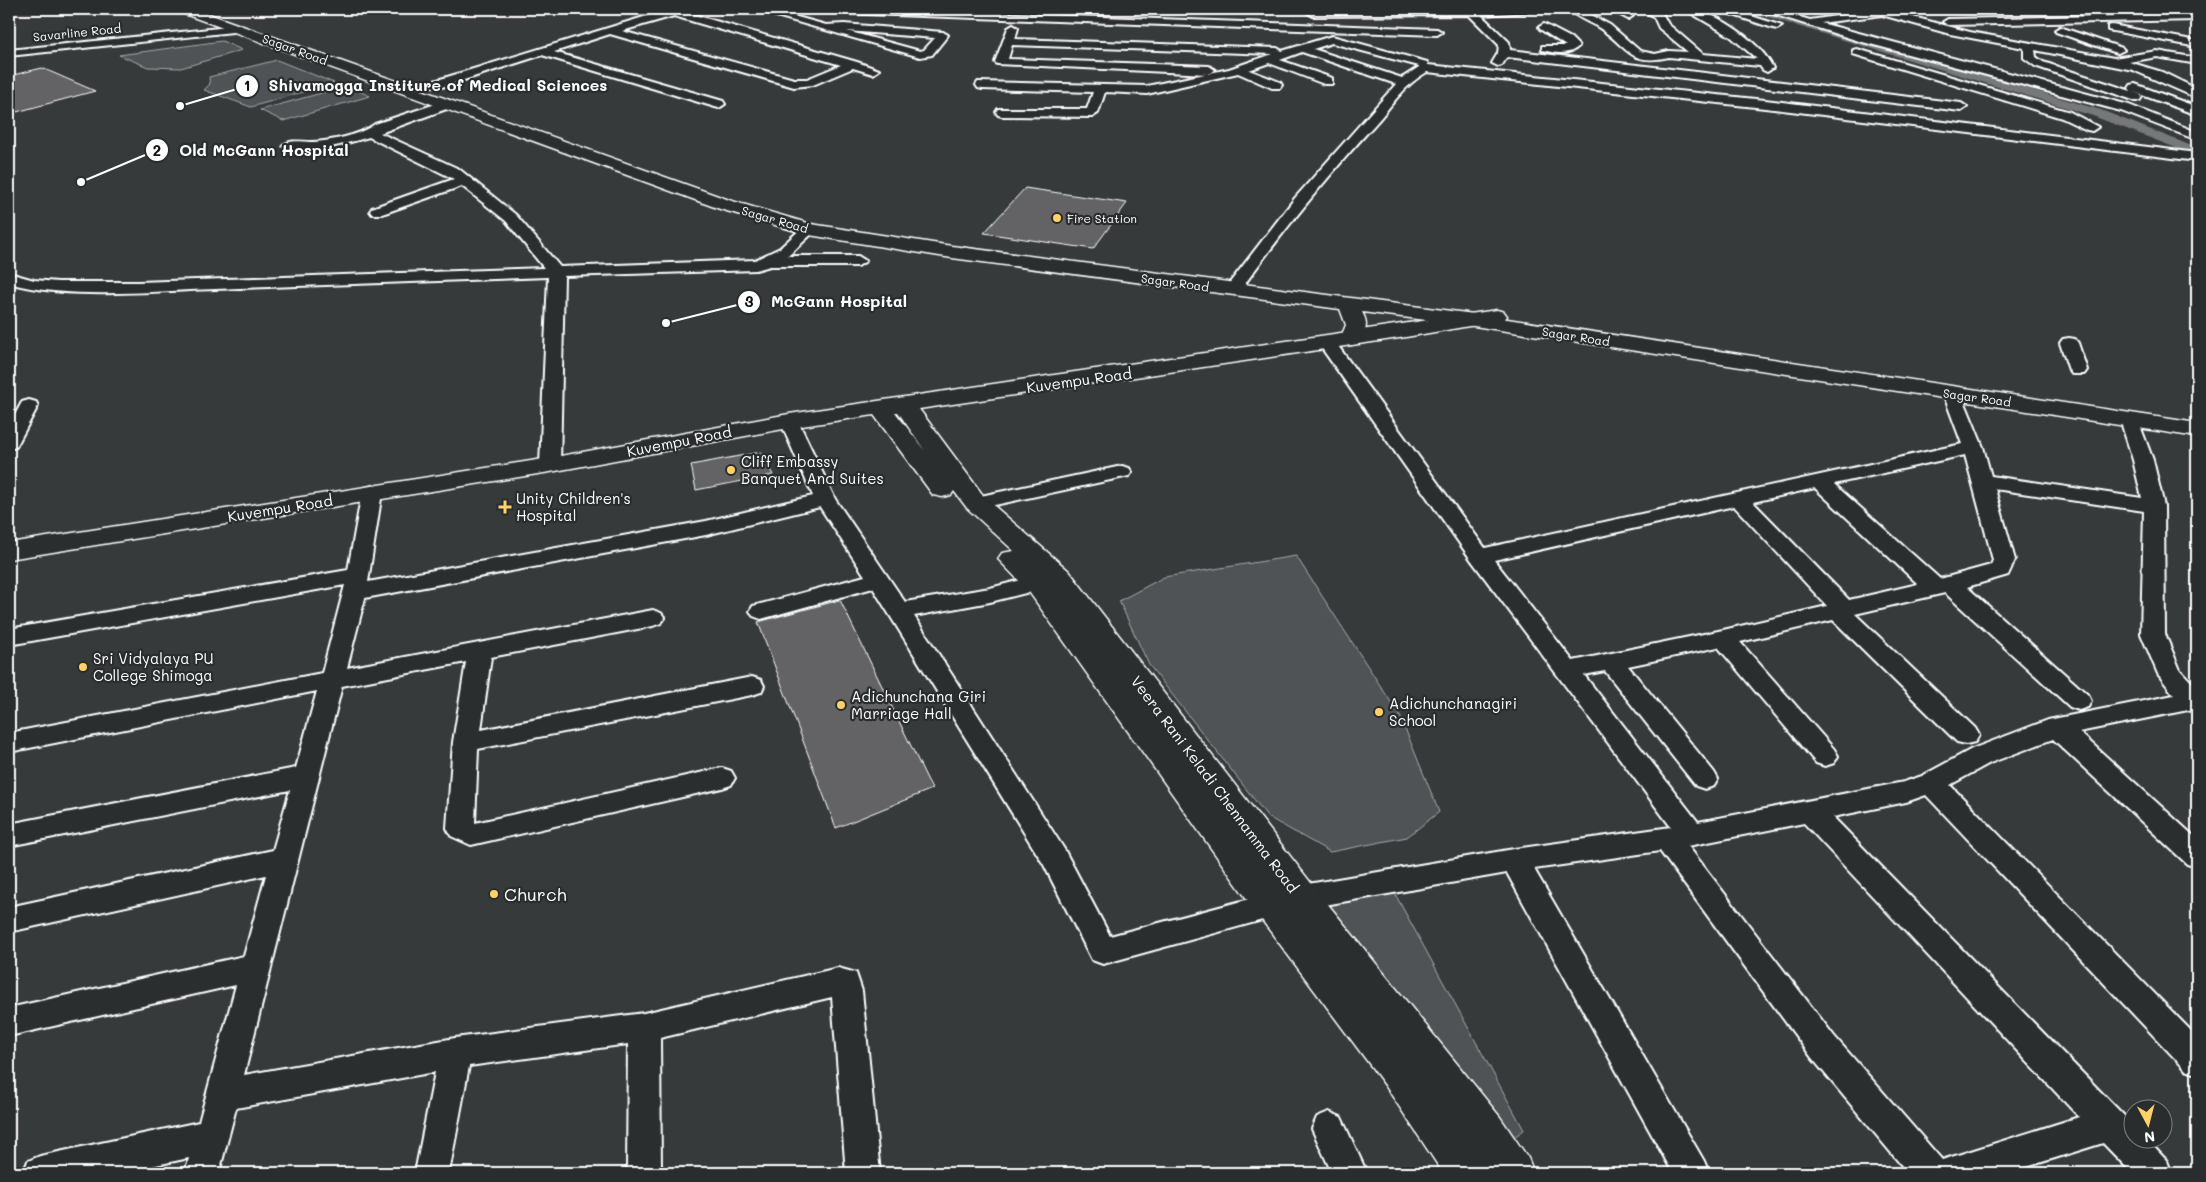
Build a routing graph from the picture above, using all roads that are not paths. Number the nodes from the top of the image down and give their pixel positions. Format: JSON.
{"nodes":[{"id":1,"x":184,"y":9,"type":"edge"},
{"id":2,"x":213,"y":9,"type":"edge"},
{"id":3,"x":695,"y":9,"type":"edge"},
{"id":4,"x":757,"y":9,"type":"edge"},
{"id":5,"x":812,"y":9,"type":"edge"},
{"id":6,"x":1167,"y":9,"type":"edge"},
{"id":7,"x":1530,"y":9,"type":"edge"},
{"id":8,"x":1573,"y":9,"type":"edge"},
{"id":9,"x":1614,"y":9,"type":"edge"},
{"id":10,"x":1646,"y":9,"type":"edge"},
{"id":11,"x":1689,"y":9,"type":"edge"},
{"id":12,"x":1720,"y":9,"type":"edge"},
{"id":13,"x":1762,"y":9,"type":"edge"},
{"id":14,"x":2044,"y":9,"type":"edge"},
{"id":15,"x":2104,"y":9,"type":"edge"},
{"id":16,"x":1367,"y":10,"type":"edge"},
{"id":17,"x":1421,"y":10,"type":"edge"},
{"id":18,"x":1470,"y":10,"type":"edge"},
{"id":19,"x":2197,"y":10,"type":"edge"},
{"id":20,"x":1311,"y":11,"type":"edge"},
{"id":21,"x":674,"y":12,"type":"junction"},
{"id":22,"x":972,"y":12,"type":"edge"},
{"id":23,"x":1259,"y":12,"type":"dead end"},
{"id":24,"x":1879,"y":14,"type":"edge"},
{"id":25,"x":1628,"y":16,"type":"dead end"},
{"id":26,"x":1932,"y":17,"type":"junction"},
{"id":27,"x":2197,"y":17,"type":"edge"},
{"id":28,"x":1017,"y":18,"type":"junction"},
{"id":29,"x":1808,"y":22,"type":"junction"},
{"id":30,"x":1165,"y":23,"type":"junction"},
{"id":31,"x":2165,"y":25,"type":"dead end"},
{"id":32,"x":1265,"y":26,"type":"junction"},
{"id":33,"x":1821,"y":26,"type":"junction"},
{"id":34,"x":1544,"y":27,"type":"dead end"},
{"id":35,"x":825,"y":28,"type":"junction"},
{"id":36,"x":2108,"y":28,"type":"dead end"},
{"id":37,"x":238,"y":29,"type":"junction"},
{"id":38,"x":2189,"y":29,"type":"dead end"},
{"id":39,"x":1378,"y":30,"type":"junction"},
{"id":40,"x":2060,"y":30,"type":"dead end"},
{"id":41,"x":610,"y":31,"type":"junction"},
{"id":42,"x":1325,"y":32,"type":"junction"},
{"id":43,"x":848,"y":34,"type":"junction"},
{"id":44,"x":1802,"y":34,"type":"dead end"},
{"id":45,"x":1008,"y":42,"type":"junction"},
{"id":46,"x":2197,"y":44,"type":"edge"},
{"id":47,"x":1154,"y":47,"type":"junction"},
{"id":48,"x":1505,"y":48,"type":"junction"},
{"id":49,"x":2030,"y":48,"type":"junction"},
{"id":50,"x":800,"y":49,"type":"junction"},
{"id":51,"x":1847,"y":49,"type":"dead end"},
{"id":52,"x":1298,"y":50,"type":"junction"},
{"id":53,"x":543,"y":52,"type":"junction"},
{"id":54,"x":9,"y":53,"type":"edge"},
{"id":55,"x":1699,"y":56,"type":"junction"},
{"id":56,"x":1655,"y":57,"type":"junction"},
{"id":57,"x":2138,"y":57,"type":"junction"},
{"id":58,"x":1268,"y":59,"type":"junction"},
{"id":59,"x":2197,"y":60,"type":"edge"},
{"id":60,"x":2114,"y":62,"type":"junction"},
{"id":61,"x":1425,"y":63,"type":"junction"},
{"id":62,"x":1766,"y":63,"type":"junction"},
{"id":63,"x":853,"y":64,"type":"junction"},
{"id":64,"x":2039,"y":64,"type":"junction"},
{"id":65,"x":2022,"y":66,"type":"dead end"},
{"id":66,"x":1149,"y":67,"type":"junction"},
{"id":67,"x":873,"y":70,"type":"dead end"},
{"id":68,"x":1235,"y":70,"type":"junction"},
{"id":69,"x":1651,"y":70,"type":"junction"},
{"id":70,"x":2151,"y":73,"type":"junction"},
{"id":71,"x":1491,"y":75,"type":"junction"},
{"id":72,"x":1328,"y":81,"type":"dead end"},
{"id":73,"x":2197,"y":82,"type":"edge"},
{"id":74,"x":1404,"y":83,"type":"junction"},
{"id":75,"x":438,"y":84,"type":"junction"},
{"id":76,"x":1767,"y":84,"type":"junction"},
{"id":77,"x":982,"y":85,"type":"dead end"},
{"id":78,"x":1276,"y":85,"type":"dead end"},
{"id":79,"x":2135,"y":88,"type":"dead end"},
{"id":80,"x":1100,"y":89,"type":"junction"},
{"id":81,"x":1147,"y":90,"type":"junction"},
{"id":82,"x":1648,"y":91,"type":"junction"},
{"id":83,"x":2197,"y":94,"type":"edge"},
{"id":84,"x":448,"y":104,"type":"junction"},
{"id":85,"x":719,"y":104,"type":"dead end"},
{"id":86,"x":1765,"y":104,"type":"junction"},
{"id":87,"x":1961,"y":106,"type":"dead end"},
{"id":88,"x":2197,"y":111,"type":"edge"},
{"id":89,"x":1002,"y":112,"type":"dead end"},
{"id":90,"x":2197,"y":120,"type":"edge"},
{"id":91,"x":2053,"y":124,"type":"dead end"},
{"id":92,"x":2197,"y":125,"type":"edge"},
{"id":93,"x":2179,"y":129,"type":"junction"},
{"id":94,"x":373,"y":132,"type":"junction"},
{"id":95,"x":2197,"y":136,"type":"edge"},
{"id":96,"x":2164,"y":138,"type":"dead end"},
{"id":97,"x":2197,"y":144,"type":"edge"},
{"id":98,"x":290,"y":146,"type":"dead end"},
{"id":99,"x":2197,"y":157,"type":"edge"},
{"id":100,"x":465,"y":180,"type":"junction"},
{"id":101,"x":377,"y":211,"type":"dead end"},
{"id":102,"x":809,"y":229,"type":"junction"},
{"id":103,"x":771,"y":261,"type":"junction"},
{"id":104,"x":858,"y":261,"type":"dead end"},
{"id":105,"x":556,"y":272,"type":"junction"},
{"id":106,"x":9,"y":278,"type":"edge"},
{"id":107,"x":1236,"y":285,"type":"junction"},
{"id":108,"x":1348,"y":305,"type":"junction"},
{"id":109,"x":1497,"y":316,"type":"junction"},
{"id":110,"x":1474,"y":320,"type":"junction"},
{"id":111,"x":1351,"y":339,"type":"junction"},
{"id":112,"x":1327,"y":343,"type":"junction"},
{"id":113,"x":2069,"y":343,"type":"dead end"},
{"id":114,"x":2078,"y":370,"type":"dead end"},
{"id":115,"x":1952,"y":393,"type":"junction"},
{"id":116,"x":893,"y":407,"type":"junction"},
{"id":117,"x":9,"y":409,"type":"edge"},
{"id":118,"x":2128,"y":419,"type":"junction"},
{"id":119,"x":2197,"y":419,"type":"edge"},
{"id":120,"x":789,"y":421,"type":"junction"},
{"id":121,"x":2197,"y":430,"type":"edge"},
{"id":122,"x":9,"y":443,"type":"edge"},
{"id":123,"x":1973,"y":447,"type":"junction"},
{"id":124,"x":550,"y":465,"type":"junction"},
{"id":125,"x":1122,"y":472,"type":"dead end"},
{"id":126,"x":1819,"y":481,"type":"junction"},
{"id":127,"x":1982,"y":482,"type":"junction"},
{"id":128,"x":372,"y":492,"type":"junction"},
{"id":129,"x":825,"y":499,"type":"junction"},
{"id":130,"x":1738,"y":499,"type":"junction"},
{"id":131,"x":976,"y":502,"type":"junction"},
{"id":132,"x":2154,"y":506,"type":"junction"},
{"id":133,"x":9,"y":551,"type":"edge"},
{"id":134,"x":1480,"y":556,"type":"junction"},
{"id":135,"x":876,"y":580,"type":"junction"},
{"id":136,"x":1048,"y":580,"type":"junction"},
{"id":137,"x":357,"y":583,"type":"junction"},
{"id":138,"x":1943,"y":586,"type":"junction"},
{"id":139,"x":1841,"y":610,"type":"junction"},
{"id":140,"x":761,"y":611,"type":"dead end"},
{"id":141,"x":899,"y":611,"type":"junction"},
{"id":142,"x":653,"y":618,"type":"dead end"},
{"id":143,"x":9,"y":637,"type":"edge"},
{"id":144,"x":1723,"y":638,"type":"junction"},
{"id":145,"x":480,"y":651,"type":"junction"},
{"id":146,"x":1610,"y":662,"type":"junction"},
{"id":147,"x":1569,"y":670,"type":"junction"},
{"id":148,"x":332,"y":680,"type":"junction"},
{"id":149,"x":752,"y":686,"type":"dead end"},
{"id":150,"x":2079,"y":701,"type":"dead end"},
{"id":151,"x":2195,"y":701,"type":"edge"},
{"id":152,"x":2057,"y":727,"type":"junction"},
{"id":153,"x":1966,"y":736,"type":"dead end"},
{"id":154,"x":9,"y":742,"type":"edge"},
{"id":155,"x":466,"y":742,"type":"junction"},
{"id":156,"x":1826,"y":756,"type":"dead end"},
{"id":157,"x":307,"y":776,"type":"junction"},
{"id":158,"x":722,"y":778,"type":"dead end"},
{"id":159,"x":1705,"y":779,"type":"dead end"},
{"id":160,"x":1931,"y":783,"type":"junction"},
{"id":161,"x":1810,"y":811,"type":"junction"},
{"id":162,"x":9,"y":835,"type":"edge"},
{"id":163,"x":1680,"y":836,"type":"junction"},
{"id":164,"x":2197,"y":856,"type":"edge"},
{"id":165,"x":285,"y":859,"type":"junction"},
{"id":166,"x":1514,"y":860,"type":"junction"},
{"id":167,"x":1287,"y":901,"type":"junction"},
{"id":168,"x":9,"y":919,"type":"edge"},
{"id":169,"x":256,"y":967,"type":"junction"},
{"id":170,"x":9,"y":1022,"type":"edge"},
{"id":171,"x":644,"y":1027,"type":"junction"},
{"id":172,"x":455,"y":1053,"type":"junction"},
{"id":173,"x":2197,"y":1059,"type":"edge"},
{"id":174,"x":223,"y":1095,"type":"junction"},
{"id":175,"x":2108,"y":1125,"type":"junction"},
{"id":176,"x":1329,"y":1129,"type":"dead end"},
{"id":177,"x":212,"y":1136,"type":"junction"},
{"id":178,"x":40,"y":1173,"type":"edge"},
{"id":179,"x":202,"y":1173,"type":"edge"},
{"id":180,"x":432,"y":1173,"type":"edge"},
{"id":181,"x":644,"y":1173,"type":"edge"},
{"id":182,"x":863,"y":1173,"type":"edge"},
{"id":183,"x":1350,"y":1173,"type":"edge"},
{"id":184,"x":1468,"y":1173,"type":"edge"},
{"id":185,"x":1513,"y":1173,"type":"edge"},
{"id":186,"x":1692,"y":1173,"type":"edge"},
{"id":187,"x":1930,"y":1173,"type":"edge"},
{"id":188,"x":1953,"y":1173,"type":"edge"},
{"id":189,"x":2154,"y":1173,"type":"edge"}],
"edges":[{"from":1,"to":37,"type":"main road","name":"Sagar Road"},
{"from":2,"to":75,"type":"main road","name":"Sagar Road"},
{"from":3,"to":21,"type":"street"},
{"from":4,"to":35,"type":"street"},
{"from":5,"to":22,"type":"street"},
{"from":6,"to":30,"type":"street"},
{"from":7,"to":18,"type":"street"},
{"from":8,"to":56,"type":"street"},
{"from":9,"to":25,"type":"street"},
{"from":10,"to":55,"type":"street"},
{"from":11,"to":62,"type":"street"},
{"from":12,"to":44,"type":"street"},
{"from":13,"to":29,"type":"street"},
{"from":14,"to":26,"type":"street"},
{"from":15,"to":19,"type":"street"},
{"from":16,"to":17,"type":"street"},
{"from":16,"to":20,"type":"street"},
{"from":16,"to":39,"type":"street"},
{"from":17,"to":18,"type":"street"},
{"from":17,"to":39,"type":"street"},
{"from":18,"to":48,"type":"street"},
{"from":20,"to":42,"type":"street"},
{"from":21,"to":41,"type":"street"},
{"from":21,"to":50,"type":"street"},
{"from":22,"to":28,"type":"street"},
{"from":23,"to":32,"type":"street"},
{"from":24,"to":26,"type":"street"},
{"from":24,"to":29,"type":"street"},
{"from":24,"to":33,"type":"street"},
{"from":24,"to":49,"type":"street"},
{"from":26,"to":27,"type":"street"},
{"from":26,"to":49,"type":"street"},
{"from":28,"to":30,"type":"street"},
{"from":28,"to":45,"type":"street"},
{"from":29,"to":33,"type":"street"},
{"from":30,"to":32,"type":"street"},
{"from":30,"to":47,"type":"street"},
{"from":31,"to":38,"type":"street"},
{"from":32,"to":42,"type":"street"},
{"from":33,"to":93,"type":"street"},
{"from":34,"to":48,"type":"street"},
{"from":35,"to":43,"type":"street"},
{"from":35,"to":43,"type":"street"},
{"from":36,"to":46,"type":"street"},
{"from":37,"to":54,"type":"street","name":"Savarline Road"},
{"from":37,"to":84,"type":"main road","name":"Sagar Road"},
{"from":39,"to":42,"type":"street"},
{"from":40,"to":57,"type":"street"},
{"from":41,"to":53,"type":"street"},
{"from":41,"to":63,"type":"street"},
{"from":42,"to":52,"type":"street"},
{"from":42,"to":61,"type":"street"},
{"from":43,"to":50,"type":"street"},
{"from":45,"to":47,"type":"street"},
{"from":45,"to":66,"type":"street"},
{"from":47,"to":52,"type":"street"},
{"from":47,"to":66,"type":"street"},
{"from":48,"to":69,"type":"street"},
{"from":48,"to":71,"type":"street"},
{"from":49,"to":60,"type":"street"},
{"from":49,"to":64,"type":"street"},
{"from":50,"to":63,"type":"street"},
{"from":51,"to":91,"type":"street"},
{"from":52,"to":58,"type":"street"},
{"from":52,"to":74,"type":"street"},
{"from":53,"to":75,"type":"street"},
{"from":53,"to":85,"type":"street"},
{"from":55,"to":56,"type":"street"},
{"from":55,"to":62,"type":"street"},
{"from":56,"to":69,"type":"street"},
{"from":57,"to":59,"type":"street"},
{"from":57,"to":60,"type":"street"},
{"from":58,"to":68,"type":"street"},
{"from":58,"to":72,"type":"street"},
{"from":60,"to":70,"type":"street"},
{"from":61,"to":71,"type":"street"},
{"from":61,"to":74,"type":"street"},
{"from":62,"to":76,"type":"street"},
{"from":63,"to":67,"type":"street"},
{"from":64,"to":65,"type":"street"},
{"from":64,"to":90,"type":"street"},
{"from":66,"to":68,"type":"street"},
{"from":66,"to":81,"type":"street"},
{"from":68,"to":78,"type":"street"},
{"from":68,"to":81,"type":"street"},
{"from":69,"to":76,"type":"street"},
{"from":69,"to":82,"type":"street"},
{"from":70,"to":73,"type":"street"},
{"from":70,"to":83,"type":"street"},
{"from":71,"to":82,"type":"street"},
{"from":74,"to":107,"type":"street"},
{"from":75,"to":107,"type":"main road","name":"Sagar Road"},
{"from":76,"to":86,"type":"street"},
{"from":76,"to":87,"type":"street"},
{"from":77,"to":80,"type":"street"},
{"from":79,"to":88,"type":"street"},
{"from":80,"to":81,"type":"street"},
{"from":80,"to":89,"type":"street"},
{"from":82,"to":86,"type":"street"},
{"from":84,"to":94,"type":"street"},
{"from":84,"to":102,"type":"main road","name":"Sagar Road"},
{"from":86,"to":99,"type":"street"},
{"from":92,"to":93,"type":"street"},
{"from":93,"to":95,"type":"street"},
{"from":94,"to":98,"type":"street"},
{"from":94,"to":100,"type":"street"},
{"from":96,"to":97,"type":"street"},
{"from":100,"to":101,"type":"street"},
{"from":100,"to":105,"type":"street"},
{"from":102,"to":103,"type":"street"},
{"from":102,"to":107,"type":"main road","name":"Sagar Road"},
{"from":103,"to":104,"type":"street"},
{"from":103,"to":105,"type":"street"},
{"from":105,"to":106,"type":"street"},
{"from":105,"to":124,"type":"street"},
{"from":107,"to":108,"type":"main road","name":"Sagar Road"},
{"from":107,"to":109,"type":"main road","name":"Sagar Road"},
{"from":108,"to":110,"type":"main road","name":"Sagar Road"},
{"from":108,"to":111,"type":"main road"},
{"from":109,"to":110,"type":"main road","name":"Kuvempu Road"},
{"from":109,"to":119,"type":"main road","name":"Sagar Road"},
{"from":110,"to":111,"type":"main road","name":"Kuvempu Road"},
{"from":110,"to":115,"type":"main road","name":"Sagar Road"},
{"from":111,"to":112,"type":"main road","name":"Kuvempu Road"},
{"from":112,"to":116,"type":"main road","name":"Kuvempu Road"},
{"from":112,"to":134,"type":"street"},
{"from":113,"to":114,"type":"street"},
{"from":115,"to":118,"type":"main road","name":"Sagar Road"},
{"from":115,"to":123,"type":"street"},
{"from":116,"to":120,"type":"main road","name":"Kuvempu Road"},
{"from":116,"to":131,"type":"main road"},
{"from":116,"to":136,"type":"main road"},
{"from":117,"to":122,"type":"street"},
{"from":118,"to":121,"type":"main road","name":"Sagar Road"},
{"from":118,"to":132,"type":"street"},
{"from":120,"to":124,"type":"main road","name":"Kuvempu Road"},
{"from":120,"to":129,"type":"street"},
{"from":123,"to":126,"type":"street"},
{"from":123,"to":127,"type":"street"},
{"from":124,"to":128,"type":"main road","name":"Kuvempu Road"},
{"from":125,"to":131,"type":"street"},
{"from":126,"to":130,"type":"street"},
{"from":126,"to":138,"type":"street"},
{"from":127,"to":132,"type":"street"},
{"from":127,"to":138,"type":"street"},
{"from":128,"to":133,"type":"main road","name":"Kuvempu Road"},
{"from":128,"to":137,"type":"street"},
{"from":129,"to":135,"type":"street"},
{"from":129,"to":137,"type":"street"},
{"from":130,"to":134,"type":"street"},
{"from":130,"to":139,"type":"street"},
{"from":131,"to":136,"type":"main road"},
{"from":132,"to":151,"type":"street"},
{"from":134,"to":147,"type":"street"},
{"from":135,"to":140,"type":"street"},
{"from":135,"to":141,"type":"street"},
{"from":136,"to":141,"type":"street"},
{"from":136,"to":167,"type":"main road"},
{"from":137,"to":143,"type":"street"},
{"from":137,"to":148,"type":"street"},
{"from":138,"to":139,"type":"street"},
{"from":138,"to":150,"type":"street"},
{"from":139,"to":144,"type":"street"},
{"from":139,"to":153,"type":"street"},
{"from":141,"to":167,"type":"street"},
{"from":142,"to":145,"type":"street"},
{"from":144,"to":146,"type":"street"},
{"from":144,"to":156,"type":"street"},
{"from":145,"to":148,"type":"street"},
{"from":145,"to":155,"type":"street"},
{"from":146,"to":147,"type":"street"},
{"from":146,"to":159,"type":"street"},
{"from":147,"to":163,"type":"street"},
{"from":148,"to":154,"type":"street"},
{"from":148,"to":157,"type":"street"},
{"from":149,"to":155,"type":"street"},
{"from":151,"to":152,"type":"street"},
{"from":152,"to":160,"type":"street"},
{"from":152,"to":164,"type":"street"},
{"from":155,"to":158,"type":"street"},
{"from":157,"to":162,"type":"street"},
{"from":157,"to":165,"type":"street"},
{"from":160,"to":161,"type":"street"},
{"from":160,"to":173,"type":"street"},
{"from":161,"to":163,"type":"street"},
{"from":161,"to":175,"type":"street"},
{"from":163,"to":166,"type":"street"},
{"from":163,"to":187,"type":"street"},
{"from":165,"to":168,"type":"street"},
{"from":165,"to":169,"type":"street"},
{"from":166,"to":167,"type":"street"},
{"from":166,"to":186,"type":"street"},
{"from":167,"to":184,"type":"main road"},
{"from":167,"to":185,"type":"main road","name":"Veera Rani Keladi Chennamma Road"},
{"from":169,"to":170,"type":"street"},
{"from":169,"to":174,"type":"street"},
{"from":171,"to":172,"type":"street"},
{"from":171,"to":181,"type":"street"},
{"from":171,"to":182,"type":"street"},
{"from":172,"to":174,"type":"street"},
{"from":172,"to":180,"type":"street"},
{"from":174,"to":177,"type":"street"},
{"from":175,"to":188,"type":"street"},
{"from":175,"to":189,"type":"street"},
{"from":176,"to":183,"type":"street"},
{"from":177,"to":178,"type":"street"},
{"from":177,"to":179,"type":"street"}]}
